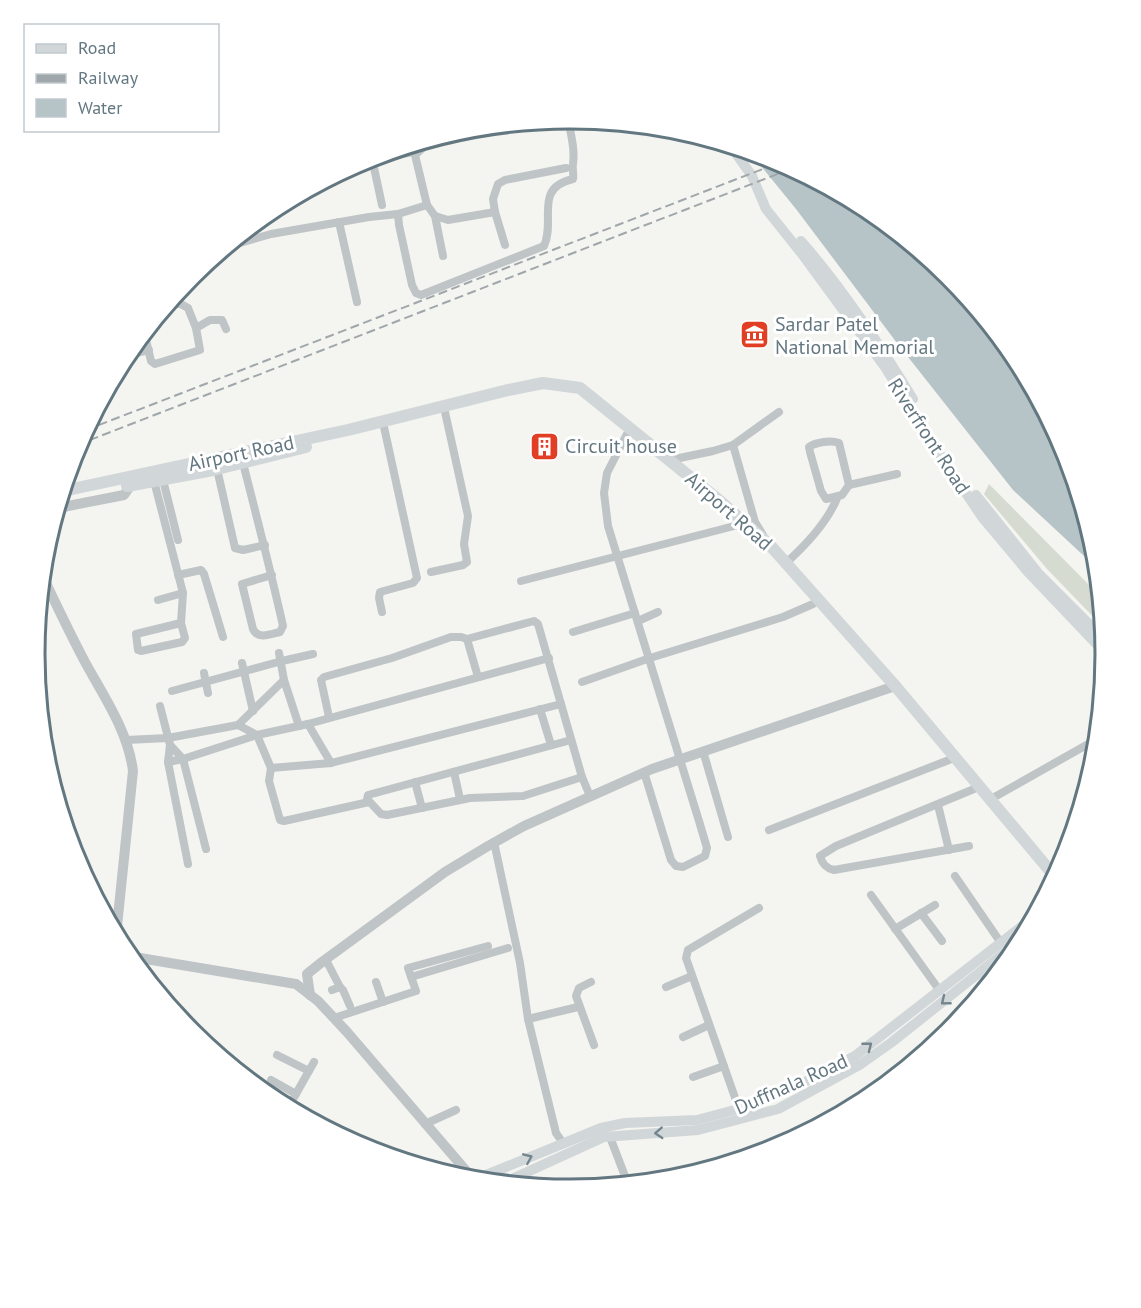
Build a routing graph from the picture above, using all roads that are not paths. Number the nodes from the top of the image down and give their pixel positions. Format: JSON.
{"nodes":[{"id":1,"x":570,"y":128,"type":"edge"},
{"id":2,"x":417,"y":151,"type":"edge"},
{"id":3,"x":737,"y":156,"type":"edge"},
{"id":4,"x":749,"y":160,"type":"edge"},
{"id":5,"x":374,"y":167,"type":"edge"},
{"id":6,"x":566,"y":168,"type":"dead end"},
{"id":7,"x":382,"y":205,"type":"dead end"},
{"id":8,"x":426,"y":205,"type":"junction"},
{"id":9,"x":495,"y":212,"type":"junction"},
{"id":10,"x":399,"y":214,"type":"junction"},
{"id":11,"x":435,"y":216,"type":"junction"},
{"id":12,"x":339,"y":222,"type":"junction"},
{"id":13,"x":246,"y":241,"type":"edge"},
{"id":14,"x":505,"y":245,"type":"dead end"},
{"id":15,"x":443,"y":256,"type":"dead end"},
{"id":16,"x":357,"y":302,"type":"dead end"},
{"id":17,"x":178,"y":305,"type":"edge"},
{"id":18,"x":196,"y":328,"type":"junction"},
{"id":19,"x":226,"y":328,"type":"dead end"},
{"id":20,"x":147,"y":344,"type":"edge"},
{"id":21,"x":149,"y":351,"type":"junction"},
{"id":22,"x":141,"y":353,"type":"edge"},
{"id":23,"x":445,"y":412,"type":"junction"},
{"id":24,"x":779,"y":412,"type":"dead end"},
{"id":25,"x":384,"y":427,"type":"junction"},
{"id":26,"x":627,"y":434,"type":"junction"},
{"id":27,"x":733,"y":445,"type":"junction"},
{"id":28,"x":670,"y":460,"type":"junction"},
{"id":29,"x":243,"y":463,"type":"junction"},
{"id":30,"x":215,"y":470,"type":"junction"},
{"id":31,"x":897,"y":474,"type":"dead end"},
{"id":32,"x":159,"y":480,"type":"junction"},
{"id":33,"x":130,"y":482,"type":"junction"},
{"id":34,"x":111,"y":485,"type":"junction"},
{"id":35,"x":849,"y":485,"type":"junction"},
{"id":36,"x":72,"y":489,"type":"edge"},
{"id":37,"x":70,"y":496,"type":"edge"},
{"id":38,"x":838,"y":496,"type":"junction"},
{"id":39,"x":67,"y":506,"type":"edge"},
{"id":40,"x":225,"y":522,"type":"dead end"},
{"id":41,"x":738,"y":525,"type":"junction"},
{"id":42,"x":178,"y":540,"type":"dead end"},
{"id":43,"x":769,"y":544,"type":"junction"},
{"id":44,"x":265,"y":545,"type":"junction"},
{"id":45,"x":617,"y":556,"type":"junction"},
{"id":46,"x":786,"y":563,"type":"junction"},
{"id":47,"x":431,"y":572,"type":"dead end"},
{"id":48,"x":178,"y":575,"type":"junction"},
{"id":49,"x":272,"y":575,"type":"junction"},
{"id":50,"x":521,"y":581,"type":"dead end"},
{"id":51,"x":49,"y":588,"type":"edge"},
{"id":52,"x":183,"y":593,"type":"junction"},
{"id":53,"x":158,"y":600,"type":"dead end"},
{"id":54,"x":813,"y":604,"type":"junction"},
{"id":55,"x":382,"y":612,"type":"dead end"},
{"id":56,"x":658,"y":612,"type":"dead end"},
{"id":57,"x":636,"y":617,"type":"junction"},
{"id":58,"x":181,"y":623,"type":"junction"},
{"id":59,"x":1095,"y":630,"type":"edge"},
{"id":60,"x":573,"y":632,"type":"dead end"},
{"id":61,"x":223,"y":637,"type":"dead end"},
{"id":62,"x":467,"y":639,"type":"junction"},
{"id":63,"x":1096,"y":643,"type":"edge"},
{"id":64,"x":313,"y":654,"type":"dead end"},
{"id":65,"x":281,"y":657,"type":"junction"},
{"id":66,"x":549,"y":658,"type":"junction"},
{"id":67,"x":650,"y":658,"type":"junction"},
{"id":68,"x":244,"y":667,"type":"junction"},
{"id":69,"x":204,"y":673,"type":"dead end"},
{"id":70,"x":478,"y":677,"type":"junction"},
{"id":71,"x":284,"y":680,"type":"junction"},
{"id":72,"x":206,"y":682,"type":"junction"},
{"id":73,"x":582,"y":682,"type":"dead end"},
{"id":74,"x":892,"y":687,"type":"junction"},
{"id":75,"x":172,"y":691,"type":"dead end"},
{"id":76,"x":208,"y":693,"type":"dead end"},
{"id":77,"x":561,"y":704,"type":"junction"},
{"id":78,"x":160,"y":706,"type":"dead end"},
{"id":79,"x":540,"y":709,"type":"junction"},
{"id":80,"x":253,"y":711,"type":"junction"},
{"id":81,"x":329,"y":717,"type":"junction"},
{"id":82,"x":238,"y":725,"type":"junction"},
{"id":83,"x":304,"y":725,"type":"junction"},
{"id":84,"x":257,"y":735,"type":"junction"},
{"id":85,"x":126,"y":740,"type":"junction"},
{"id":86,"x":571,"y":740,"type":"junction"},
{"id":87,"x":169,"y":741,"type":"junction"},
{"id":88,"x":1088,"y":744,"type":"edge"},
{"id":89,"x":551,"y":745,"type":"junction"},
{"id":90,"x":703,"y":751,"type":"junction"},
{"id":91,"x":183,"y":759,"type":"junction"},
{"id":92,"x":680,"y":759,"type":"junction"},
{"id":93,"x":949,"y":760,"type":"junction"},
{"id":94,"x":168,"y":762,"type":"junction"},
{"id":95,"x":331,"y":763,"type":"junction"},
{"id":96,"x":271,"y":768,"type":"junction"},
{"id":97,"x":454,"y":772,"type":"junction"},
{"id":98,"x":644,"y":772,"type":"junction"},
{"id":99,"x":582,"y":777,"type":"junction"},
{"id":100,"x":415,"y":782,"type":"junction"},
{"id":101,"x":974,"y":789,"type":"junction"},
{"id":102,"x":590,"y":796,"type":"junction"},
{"id":103,"x":991,"y":799,"type":"junction"},
{"id":104,"x":460,"y":800,"type":"junction"},
{"id":105,"x":369,"y":802,"type":"junction"},
{"id":106,"x":938,"y":805,"type":"junction"},
{"id":107,"x":422,"y":808,"type":"junction"},
{"id":108,"x":769,"y":830,"type":"dead end"},
{"id":109,"x":728,"y":837,"type":"dead end"},
{"id":110,"x":494,"y":842,"type":"junction"},
{"id":111,"x":969,"y":846,"type":"dead end"},
{"id":112,"x":206,"y":849,"type":"dead end"},
{"id":113,"x":949,"y":850,"type":"junction"},
{"id":114,"x":188,"y":864,"type":"dead end"},
{"id":115,"x":1049,"y":870,"type":"edge"},
{"id":116,"x":955,"y":876,"type":"dead end"},
{"id":117,"x":1046,"y":876,"type":"edge"},
{"id":118,"x":871,"y":895,"type":"dead end"},
{"id":119,"x":935,"y":905,"type":"dead end"},
{"id":120,"x":759,"y":908,"type":"dead end"},
{"id":121,"x":921,"y":914,"type":"junction"},
{"id":122,"x":118,"y":921,"type":"edge"},
{"id":123,"x":895,"y":929,"type":"junction"},
{"id":124,"x":1018,"y":929,"type":"edge"},
{"id":125,"x":942,"y":941,"type":"dead end"},
{"id":126,"x":1001,"y":942,"type":"junction"},
{"id":127,"x":488,"y":946,"type":"dead end"},
{"id":128,"x":508,"y":948,"type":"dead end"},
{"id":129,"x":999,"y":957,"type":"edge"},
{"id":130,"x":143,"y":958,"type":"edge"},
{"id":131,"x":326,"y":960,"type":"junction"},
{"id":132,"x":307,"y":974,"type":"junction"},
{"id":133,"x":692,"y":976,"type":"junction"},
{"id":134,"x":411,"y":977,"type":"junction"},
{"id":135,"x":282,"y":981,"type":"junction"},
{"id":136,"x":376,"y":982,"type":"dead end"},
{"id":137,"x":591,"y":982,"type":"dead end"},
{"id":138,"x":666,"y":987,"type":"dead end"},
{"id":139,"x":940,"y":991,"type":"junction"},
{"id":140,"x":310,"y":995,"type":"junction"},
{"id":141,"x":383,"y":1002,"type":"junction"},
{"id":142,"x":350,"y":1006,"type":"dead end"},
{"id":143,"x":578,"y":1007,"type":"junction"},
{"id":144,"x":334,"y":1018,"type":"junction"},
{"id":145,"x":528,"y":1019,"type":"junction"},
{"id":146,"x":709,"y":1025,"type":"junction"},
{"id":147,"x":683,"y":1037,"type":"dead end"},
{"id":148,"x":594,"y":1045,"type":"dead end"},
{"id":149,"x":277,"y":1055,"type":"dead end"},
{"id":150,"x":314,"y":1062,"type":"dead end"},
{"id":151,"x":724,"y":1066,"type":"junction"},
{"id":152,"x":309,"y":1071,"type":"junction"},
{"id":153,"x":693,"y":1077,"type":"dead end"},
{"id":154,"x":271,"y":1080,"type":"dead end"},
{"id":155,"x":296,"y":1094,"type":"junction"},
{"id":156,"x":293,"y":1100,"type":"edge"},
{"id":157,"x":739,"y":1109,"type":"junction"},
{"id":158,"x":456,"y":1110,"type":"dead end"},
{"id":159,"x":425,"y":1124,"type":"junction"},
{"id":160,"x":610,"y":1137,"type":"junction"},
{"id":161,"x":563,"y":1143,"type":"junction"},
{"id":162,"x":464,"y":1168,"type":"edge"},
{"id":163,"x":491,"y":1173,"type":"edge"},
{"id":164,"x":518,"y":1176,"type":"edge"},
{"id":165,"x":625,"y":1176,"type":"edge"}],
"edges":[{"from":1,"to":10,"type":"street"},
{"from":2,"to":8,"type":"street"},
{"from":3,"to":63,"type":"main road","name":"Riverfront Road"},
{"from":4,"to":59,"type":"main road","name":"Riverfront Road"},
{"from":5,"to":7,"type":"street"},
{"from":6,"to":9,"type":"street"},
{"from":8,"to":10,"type":"street"},
{"from":8,"to":11,"type":"street"},
{"from":9,"to":11,"type":"street"},
{"from":9,"to":14,"type":"street"},
{"from":10,"to":12,"type":"street"},
{"from":11,"to":15,"type":"street"},
{"from":12,"to":13,"type":"street"},
{"from":12,"to":16,"type":"street"},
{"from":17,"to":18,"type":"street"},
{"from":18,"to":19,"type":"street"},
{"from":18,"to":21,"type":"street"},
{"from":20,"to":21,"type":"street"},
{"from":21,"to":22,"type":"street"},
{"from":23,"to":25,"type":"main road","name":"Airport Road"},
{"from":23,"to":26,"type":"main road","name":"Airport Road"},
{"from":23,"to":47,"type":"street"},
{"from":24,"to":27,"type":"street"},
{"from":25,"to":29,"type":"main road","name":"Airport Road"},
{"from":25,"to":55,"type":"street"},
{"from":26,"to":41,"type":"main road","name":"Airport Road"},
{"from":26,"to":45,"type":"street"},
{"from":27,"to":28,"type":"street"},
{"from":27,"to":43,"type":"street"},
{"from":28,"to":33,"type":"main road","name":"Airport Road"},
{"from":28,"to":43,"type":"main road","name":"Airport Road"},
{"from":29,"to":30,"type":"main road","name":"Airport Road"},
{"from":29,"to":44,"type":"street"},
{"from":30,"to":32,"type":"main road","name":"Airport Road"},
{"from":30,"to":40,"type":"street"},
{"from":30,"to":44,"type":"street"},
{"from":31,"to":35,"type":"street"},
{"from":32,"to":33,"type":"main road","name":"Airport Road"},
{"from":32,"to":42,"type":"street"},
{"from":32,"to":48,"type":"street"},
{"from":33,"to":34,"type":"main road","name":"Airport Road"},
{"from":33,"to":39,"type":"street"},
{"from":34,"to":36,"type":"main road"},
{"from":34,"to":37,"type":"main road"},
{"from":35,"to":38,"type":"street"},
{"from":35,"to":38,"type":"street"},
{"from":38,"to":46,"type":"street"},
{"from":41,"to":45,"type":"street"},
{"from":41,"to":54,"type":"main road","name":"Airport Road"},
{"from":43,"to":46,"type":"main road","name":"Airport Road"},
{"from":44,"to":49,"type":"street"},
{"from":45,"to":50,"type":"street"},
{"from":45,"to":57,"type":"street"},
{"from":46,"to":74,"type":"main road","name":"Airport Road"},
{"from":48,"to":52,"type":"street"},
{"from":48,"to":61,"type":"street"},
{"from":49,"to":49,"type":"street"},
{"from":51,"to":85,"type":"street"},
{"from":52,"to":53,"type":"street"},
{"from":52,"to":58,"type":"street"},
{"from":54,"to":67,"type":"street"},
{"from":54,"to":74,"type":"main road","name":"Airport Road"},
{"from":56,"to":57,"type":"street"},
{"from":57,"to":60,"type":"street"},
{"from":57,"to":67,"type":"street"},
{"from":58,"to":58,"type":"street"},
{"from":62,"to":66,"type":"street"},
{"from":62,"to":70,"type":"street"},
{"from":62,"to":81,"type":"street"},
{"from":64,"to":65,"type":"street"},
{"from":65,"to":68,"type":"street"},
{"from":65,"to":71,"type":"street"},
{"from":66,"to":70,"type":"street"},
{"from":66,"to":77,"type":"street"},
{"from":67,"to":73,"type":"street"},
{"from":67,"to":92,"type":"street"},
{"from":68,"to":72,"type":"street"},
{"from":68,"to":80,"type":"street"},
{"from":69,"to":72,"type":"street"},
{"from":70,"to":81,"type":"street"},
{"from":71,"to":80,"type":"street"},
{"from":71,"to":83,"type":"street"},
{"from":72,"to":75,"type":"street"},
{"from":72,"to":76,"type":"street"},
{"from":74,"to":90,"type":"street"},
{"from":74,"to":93,"type":"main road","name":"Airport Road"},
{"from":74,"to":103,"type":"main road","name":"Airport Road"},
{"from":77,"to":79,"type":"street"},
{"from":77,"to":86,"type":"street"},
{"from":78,"to":87,"type":"street"},
{"from":79,"to":89,"type":"street"},
{"from":79,"to":95,"type":"street"},
{"from":80,"to":82,"type":"street"},
{"from":81,"to":83,"type":"street"},
{"from":82,"to":84,"type":"street"},
{"from":82,"to":87,"type":"street"},
{"from":83,"to":84,"type":"street"},
{"from":83,"to":95,"type":"street"},
{"from":84,"to":91,"type":"street"},
{"from":84,"to":96,"type":"street"},
{"from":85,"to":87,"type":"street"},
{"from":85,"to":122,"type":"street"},
{"from":86,"to":89,"type":"street"},
{"from":86,"to":99,"type":"street"},
{"from":87,"to":91,"type":"street"},
{"from":87,"to":94,"type":"street"},
{"from":88,"to":103,"type":"street"},
{"from":89,"to":97,"type":"street"},
{"from":90,"to":92,"type":"street"},
{"from":90,"to":109,"type":"street"},
{"from":91,"to":94,"type":"street"},
{"from":91,"to":112,"type":"street"},
{"from":92,"to":98,"type":"street"},
{"from":92,"to":98,"type":"street"},
{"from":93,"to":101,"type":"main road","name":"Airport Road"},
{"from":93,"to":108,"type":"street"},
{"from":94,"to":114,"type":"street"},
{"from":95,"to":96,"type":"street"},
{"from":96,"to":105,"type":"street"},
{"from":97,"to":100,"type":"street"},
{"from":97,"to":104,"type":"street"},
{"from":98,"to":102,"type":"street"},
{"from":99,"to":102,"type":"street"},
{"from":99,"to":104,"type":"street"},
{"from":100,"to":105,"type":"street"},
{"from":100,"to":107,"type":"street"},
{"from":101,"to":106,"type":"street"},
{"from":101,"to":117,"type":"main road","name":"Airport Road"},
{"from":102,"to":110,"type":"street"},
{"from":103,"to":115,"type":"main road","name":"Airport Road"},
{"from":104,"to":107,"type":"street"},
{"from":105,"to":107,"type":"street"},
{"from":106,"to":113,"type":"street"},
{"from":106,"to":113,"type":"street"},
{"from":110,"to":131,"type":"street"},
{"from":110,"to":145,"type":"street"},
{"from":111,"to":113,"type":"street"},
{"from":116,"to":126,"type":"street"},
{"from":118,"to":123,"type":"street"},
{"from":119,"to":121,"type":"street"},
{"from":120,"to":133,"type":"street"},
{"from":121,"to":123,"type":"street"},
{"from":121,"to":125,"type":"street"},
{"from":123,"to":139,"type":"street"},
{"from":124,"to":126,"type":"main road","name":"Duffnala Road"},
{"from":126,"to":139,"type":"main road","name":"Duffnala Road"},
{"from":127,"to":134,"type":"street"},
{"from":128,"to":134,"type":"street"},
{"from":129,"to":160,"type":"main road","one_way":true},
{"from":130,"to":135,"type":"street"},
{"from":131,"to":132,"type":"street"},
{"from":131,"to":142,"type":"street"},
{"from":132,"to":135,"type":"street"},
{"from":132,"to":140,"type":"street"},
{"from":133,"to":138,"type":"street"},
{"from":133,"to":146,"type":"street"},
{"from":134,"to":141,"type":"street"},
{"from":135,"to":140,"type":"street"},
{"from":136,"to":141,"type":"street"},
{"from":137,"to":143,"type":"street"},
{"from":157,"to":139,"type":"main road","name":"Duffnala Road","one_way":true},
{"from":140,"to":144,"type":"street"},
{"from":141,"to":144,"type":"street"},
{"from":143,"to":145,"type":"street"},
{"from":143,"to":148,"type":"street"},
{"from":144,"to":159,"type":"street"},
{"from":145,"to":161,"type":"street"},
{"from":146,"to":147,"type":"street"},
{"from":146,"to":151,"type":"street"},
{"from":149,"to":152,"type":"street"},
{"from":150,"to":152,"type":"street"},
{"from":151,"to":153,"type":"street"},
{"from":151,"to":157,"type":"street"},
{"from":152,"to":155,"type":"street"},
{"from":154,"to":155,"type":"street"},
{"from":155,"to":156,"type":"street"},
{"from":157,"to":161,"type":"main road","name":"Duffnala Road"},
{"from":158,"to":159,"type":"street"},
{"from":159,"to":162,"type":"street"},
{"from":160,"to":164,"type":"main road"},
{"from":160,"to":165,"type":"street"},
{"from":163,"to":161,"type":"main road","name":"Duffnala Road","one_way":true}]}
